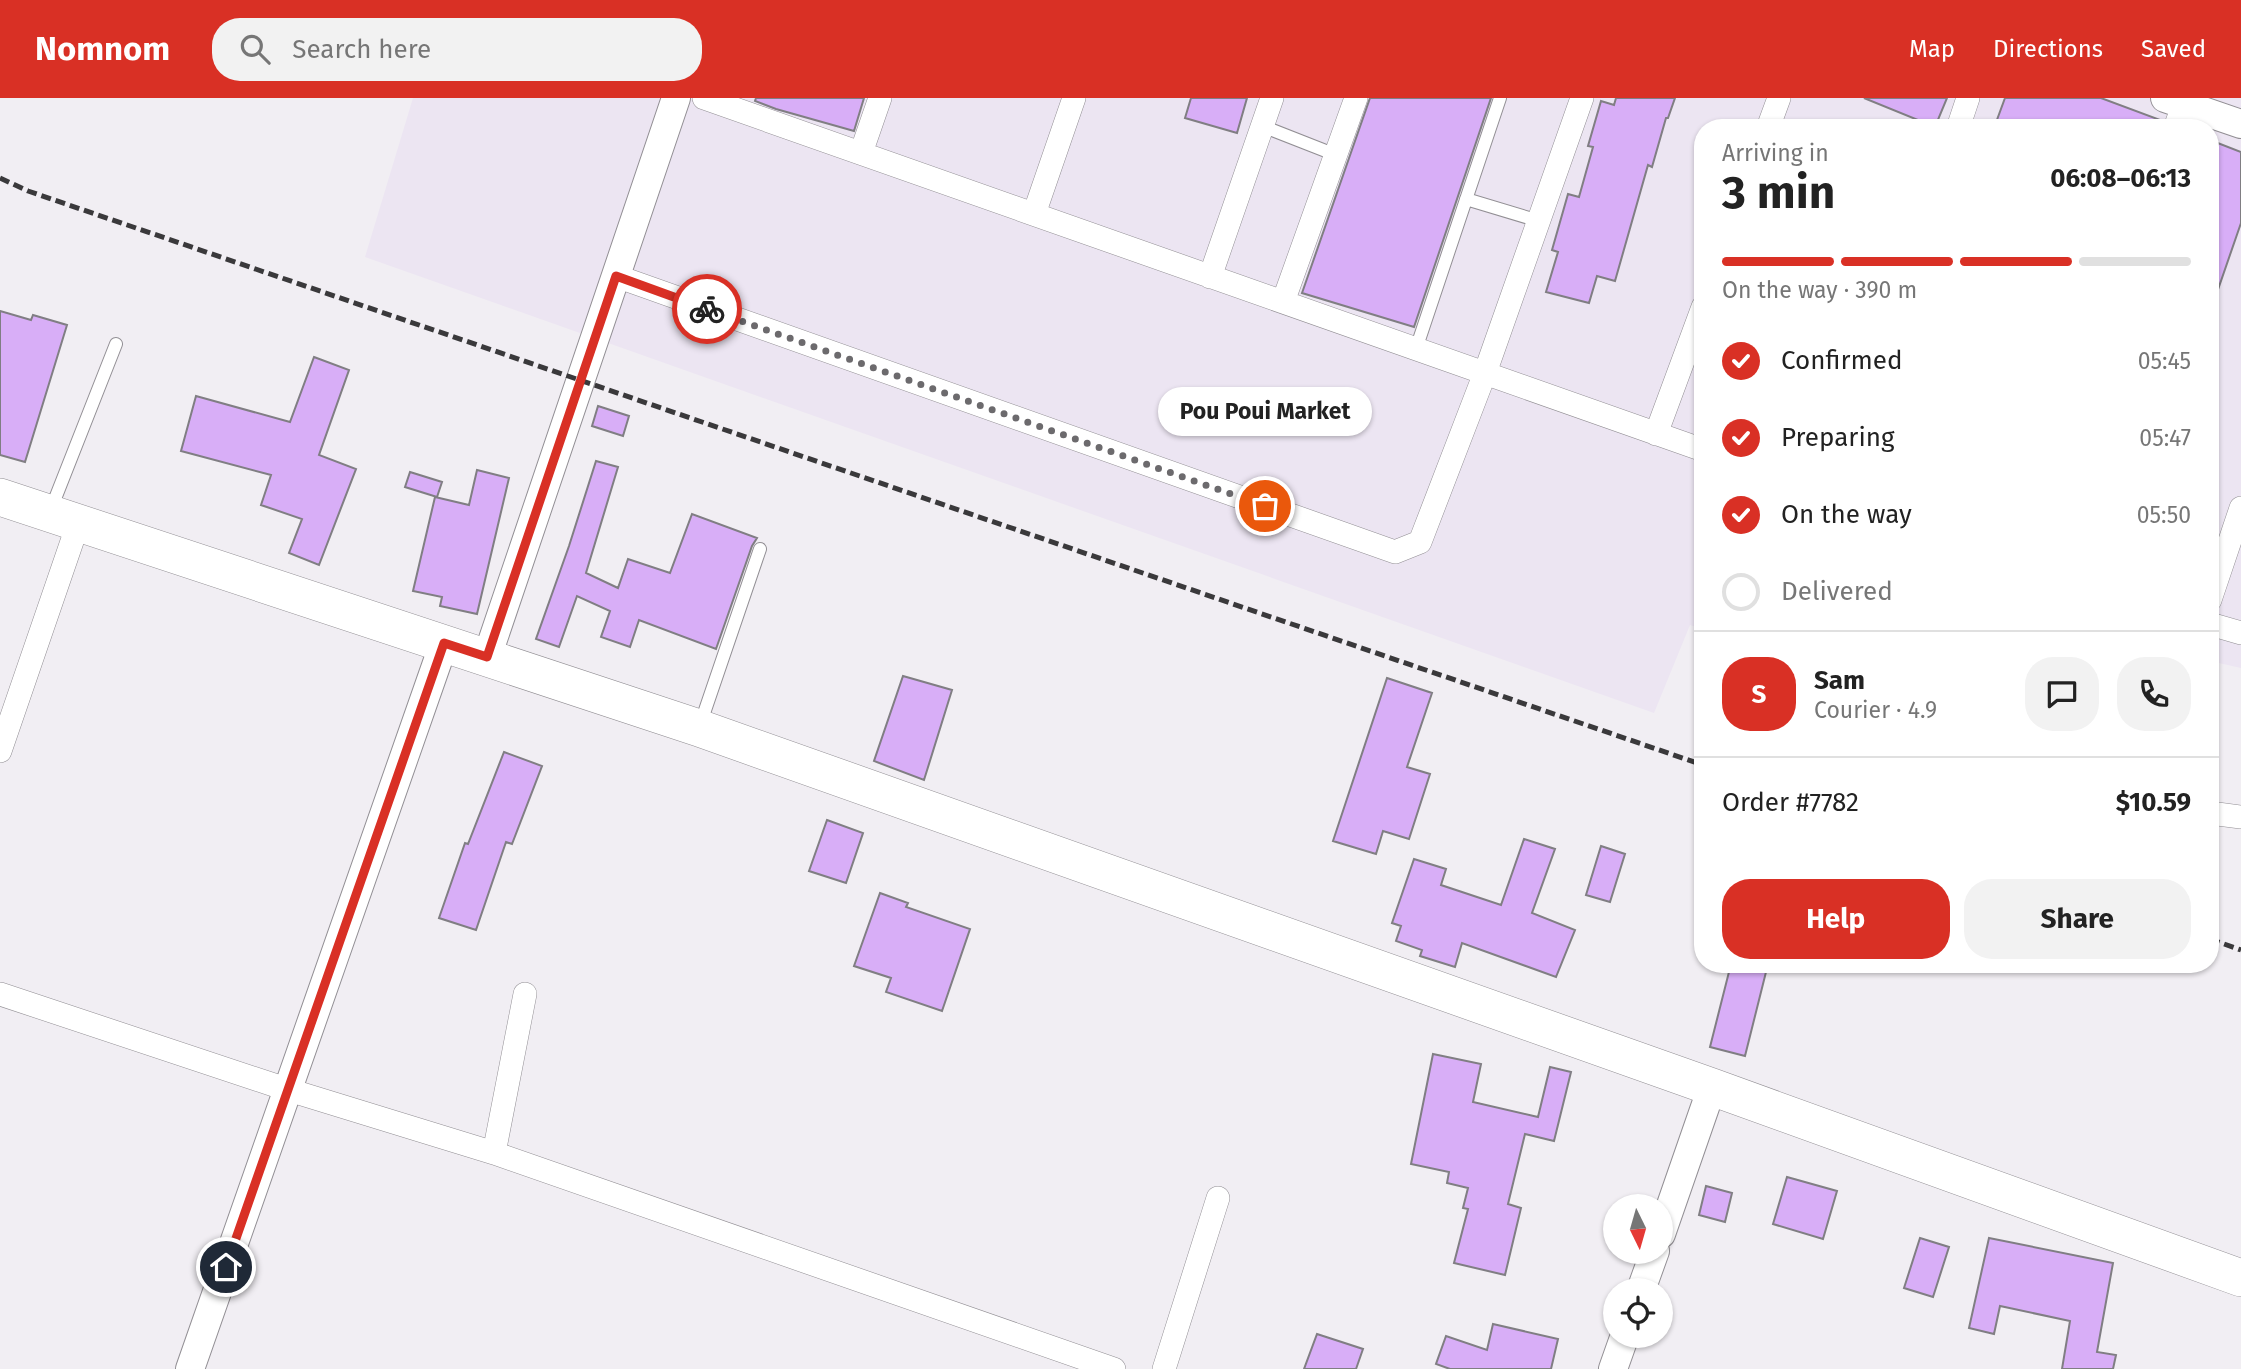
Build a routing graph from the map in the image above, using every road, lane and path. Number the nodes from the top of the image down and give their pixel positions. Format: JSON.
{"nodes":[{"id":1,"x":676,"y":98,"type":"edge"},
{"id":2,"x":704,"y":98,"type":"edge"},
{"id":3,"x":880,"y":98,"type":"edge"},
{"id":4,"x":1074,"y":98,"type":"edge"},
{"id":5,"x":1272,"y":98,"type":"edge"},
{"id":6,"x":1356,"y":98,"type":"edge"},
{"id":7,"x":1500,"y":98,"type":"edge"},
{"id":8,"x":1582,"y":98,"type":"edge"},
{"id":9,"x":1779,"y":98,"type":"edge"},
{"id":10,"x":1968,"y":98,"type":"edge"},
{"id":11,"x":2177,"y":107,"type":"edge"},
{"id":12,"x":1771,"y":119,"type":"edge"},
{"id":13,"x":1961,"y":119,"type":"edge"},
{"id":14,"x":2241,"y":124,"type":"edge"},
{"id":15,"x":1262,"y":126,"type":"junction"},
{"id":16,"x":862,"y":153,"type":"junction"},
{"id":17,"x":1336,"y":155,"type":"junction"},
{"id":18,"x":1466,"y":199,"type":"junction"},
{"id":19,"x":1034,"y":214,"type":"junction"},
{"id":20,"x":1539,"y":221,"type":"junction"},
{"id":21,"x":616,"y":276,"type":"junction"},
{"id":22,"x":1210,"y":276,"type":"junction"},
{"id":23,"x":1283,"y":302,"type":"junction"},
{"id":24,"x":1694,"y":331,"type":"edge"},
{"id":25,"x":116,"y":344,"type":"dead end"},
{"id":26,"x":1416,"y":349,"type":"junction"},
{"id":27,"x":1485,"y":373,"type":"junction"},
{"id":28,"x":1656,"y":434,"type":"junction"},
{"id":29,"x":1694,"y":447,"type":"edge"},
{"id":30,"x":0,"y":497,"type":"edge"},
{"id":31,"x":2241,"y":508,"type":"edge"},
{"id":32,"x":64,"y":519,"type":"junction"},
{"id":33,"x":760,"y":549,"type":"dead end"},
{"id":34,"x":2219,"y":573,"type":"edge"},
{"id":35,"x":2219,"y":627,"type":"edge"},
{"id":36,"x":2241,"y":633,"type":"edge"},
{"id":37,"x":444,"y":643,"type":"junction"},
{"id":38,"x":487,"y":657,"type":"junction"},
{"id":39,"x":699,"y":728,"type":"junction"},
{"id":40,"x":0,"y":751,"type":"edge"},
{"id":41,"x":2219,"y":814,"type":"edge"},
{"id":42,"x":2241,"y":817,"type":"edge"},
{"id":43,"x":0,"y":994,"type":"edge"},
{"id":44,"x":525,"y":994,"type":"dead end"},
{"id":45,"x":1712,"y":1087,"type":"junction"},
{"id":46,"x":289,"y":1090,"type":"junction"},
{"id":47,"x":494,"y":1153,"type":"junction"},
{"id":48,"x":1218,"y":1198,"type":"dead end"},
{"id":49,"x":1673,"y":1199,"type":"edge"},
{"id":50,"x":2241,"y":1278,"type":"edge"},
{"id":51,"x":1620,"y":1348,"type":"edge"},
{"id":52,"x":190,"y":1369,"type":"edge"},
{"id":53,"x":1114,"y":1369,"type":"edge"},
{"id":54,"x":1164,"y":1369,"type":"edge"},
{"id":55,"x":1613,"y":1369,"type":"edge"}],
"edges":[{"from":1,"to":21,"type":"street"},
{"from":2,"to":16,"type":"street"},
{"from":3,"to":16,"type":"street"},
{"from":4,"to":19,"type":"street"},
{"from":5,"to":15,"type":"street"},
{"from":6,"to":17,"type":"street"},
{"from":7,"to":18,"type":"lane"},
{"from":8,"to":20,"type":"street"},
{"from":9,"to":12,"type":"street"},
{"from":10,"to":13,"type":"street"},
{"from":11,"to":14,"type":"street"},
{"from":15,"to":17,"type":"lane"},
{"from":15,"to":22,"type":"street"},
{"from":16,"to":19,"type":"street"},
{"from":17,"to":23,"type":"street"},
{"from":18,"to":20,"type":"lane"},
{"from":18,"to":26,"type":"lane"},
{"from":19,"to":22,"type":"street"},
{"from":20,"to":27,"type":"street"},
{"from":21,"to":27,"type":"street"},
{"from":21,"to":38,"type":"street"},
{"from":22,"to":23,"type":"street"},
{"from":23,"to":26,"type":"street"},
{"from":24,"to":28,"type":"street"},
{"from":25,"to":32,"type":"lane"},
{"from":26,"to":27,"type":"street"},
{"from":27,"to":28,"type":"street"},
{"from":28,"to":29,"type":"street"},
{"from":30,"to":32,"type":"main road"},
{"from":31,"to":34,"type":"street"},
{"from":32,"to":37,"type":"main road"},
{"from":32,"to":40,"type":"street"},
{"from":33,"to":39,"type":"lane"},
{"from":35,"to":36,"type":"street"},
{"from":37,"to":38,"type":"main road"},
{"from":37,"to":46,"type":"street"},
{"from":38,"to":39,"type":"main road"},
{"from":39,"to":45,"type":"main road"},
{"from":41,"to":42,"type":"street"},
{"from":43,"to":46,"type":"street"},
{"from":44,"to":47,"type":"street"},
{"from":45,"to":49,"type":"street"},
{"from":45,"to":50,"type":"main road"},
{"from":46,"to":47,"type":"street"},
{"from":46,"to":52,"type":"street"},
{"from":47,"to":53,"type":"street"},
{"from":48,"to":54,"type":"street"},
{"from":51,"to":55,"type":"street"}]}
